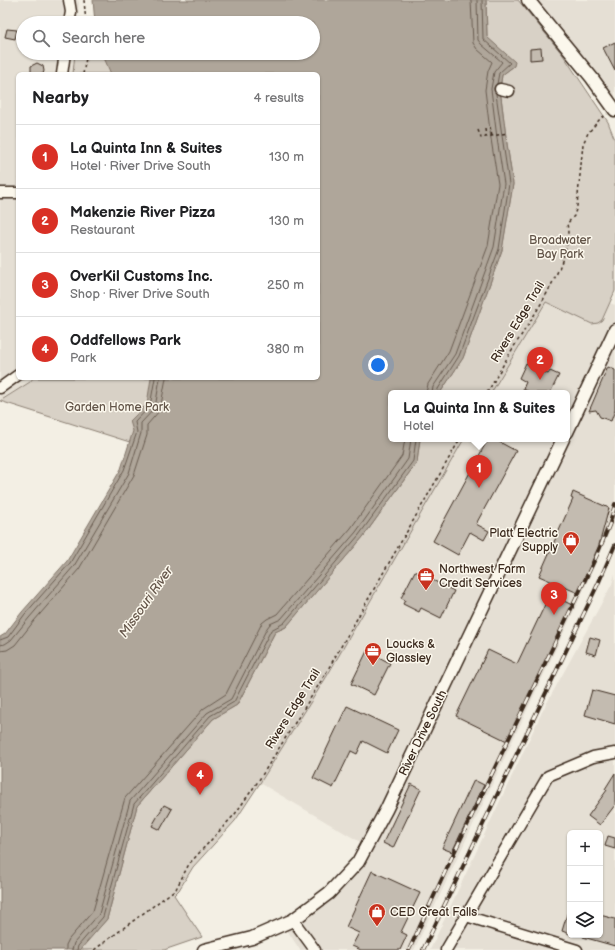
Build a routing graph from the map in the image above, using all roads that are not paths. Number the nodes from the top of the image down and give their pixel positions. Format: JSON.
{"nodes":[{"id":1,"x":69,"y":0,"type":"edge"},
{"id":2,"x":528,"y":0,"type":"edge"},
{"id":3,"x":70,"y":16,"type":"edge"},
{"id":4,"x":64,"y":60,"type":"edge"},
{"id":5,"x":62,"y":72,"type":"edge"},
{"id":6,"x":615,"y":109,"type":"edge"},
{"id":7,"x":0,"y":193,"type":"edge"},
{"id":8,"x":16,"y":193,"type":"edge"},
{"id":9,"x":615,"y":330,"type":"edge"},
{"id":10,"x":16,"y":376,"type":"edge"},
{"id":11,"x":0,"y":388,"type":"edge"},
{"id":12,"x":570,"y":426,"type":"edge"},
{"id":13,"x":562,"y":442,"type":"edge"},
{"id":14,"x":615,"y":753,"type":"edge"},
{"id":15,"x":466,"y":916,"type":"junction"},
{"id":16,"x":293,"y":920,"type":"junction"},
{"id":17,"x":204,"y":950,"type":"edge"},
{"id":18,"x":315,"y":950,"type":"edge"},
{"id":19,"x":446,"y":950,"type":"edge"},
{"id":20,"x":577,"y":950,"type":"edge"}],
"edges":[{"from":1,"to":3,"type":"street"},
{"from":2,"to":6,"type":"main road"},
{"from":4,"to":5,"type":"street"},
{"from":7,"to":8,"type":"street"},
{"from":9,"to":12,"type":"main road"},
{"from":10,"to":11,"type":"street"},
{"from":13,"to":16,"type":"main road","name":"River Drive South"},
{"from":14,"to":15,"type":"street"},
{"from":15,"to":19,"type":"street"},
{"from":15,"to":20,"type":"street"},
{"from":16,"to":17,"type":"main road","name":"River Drive South"},
{"from":16,"to":18,"type":"street"}]}
